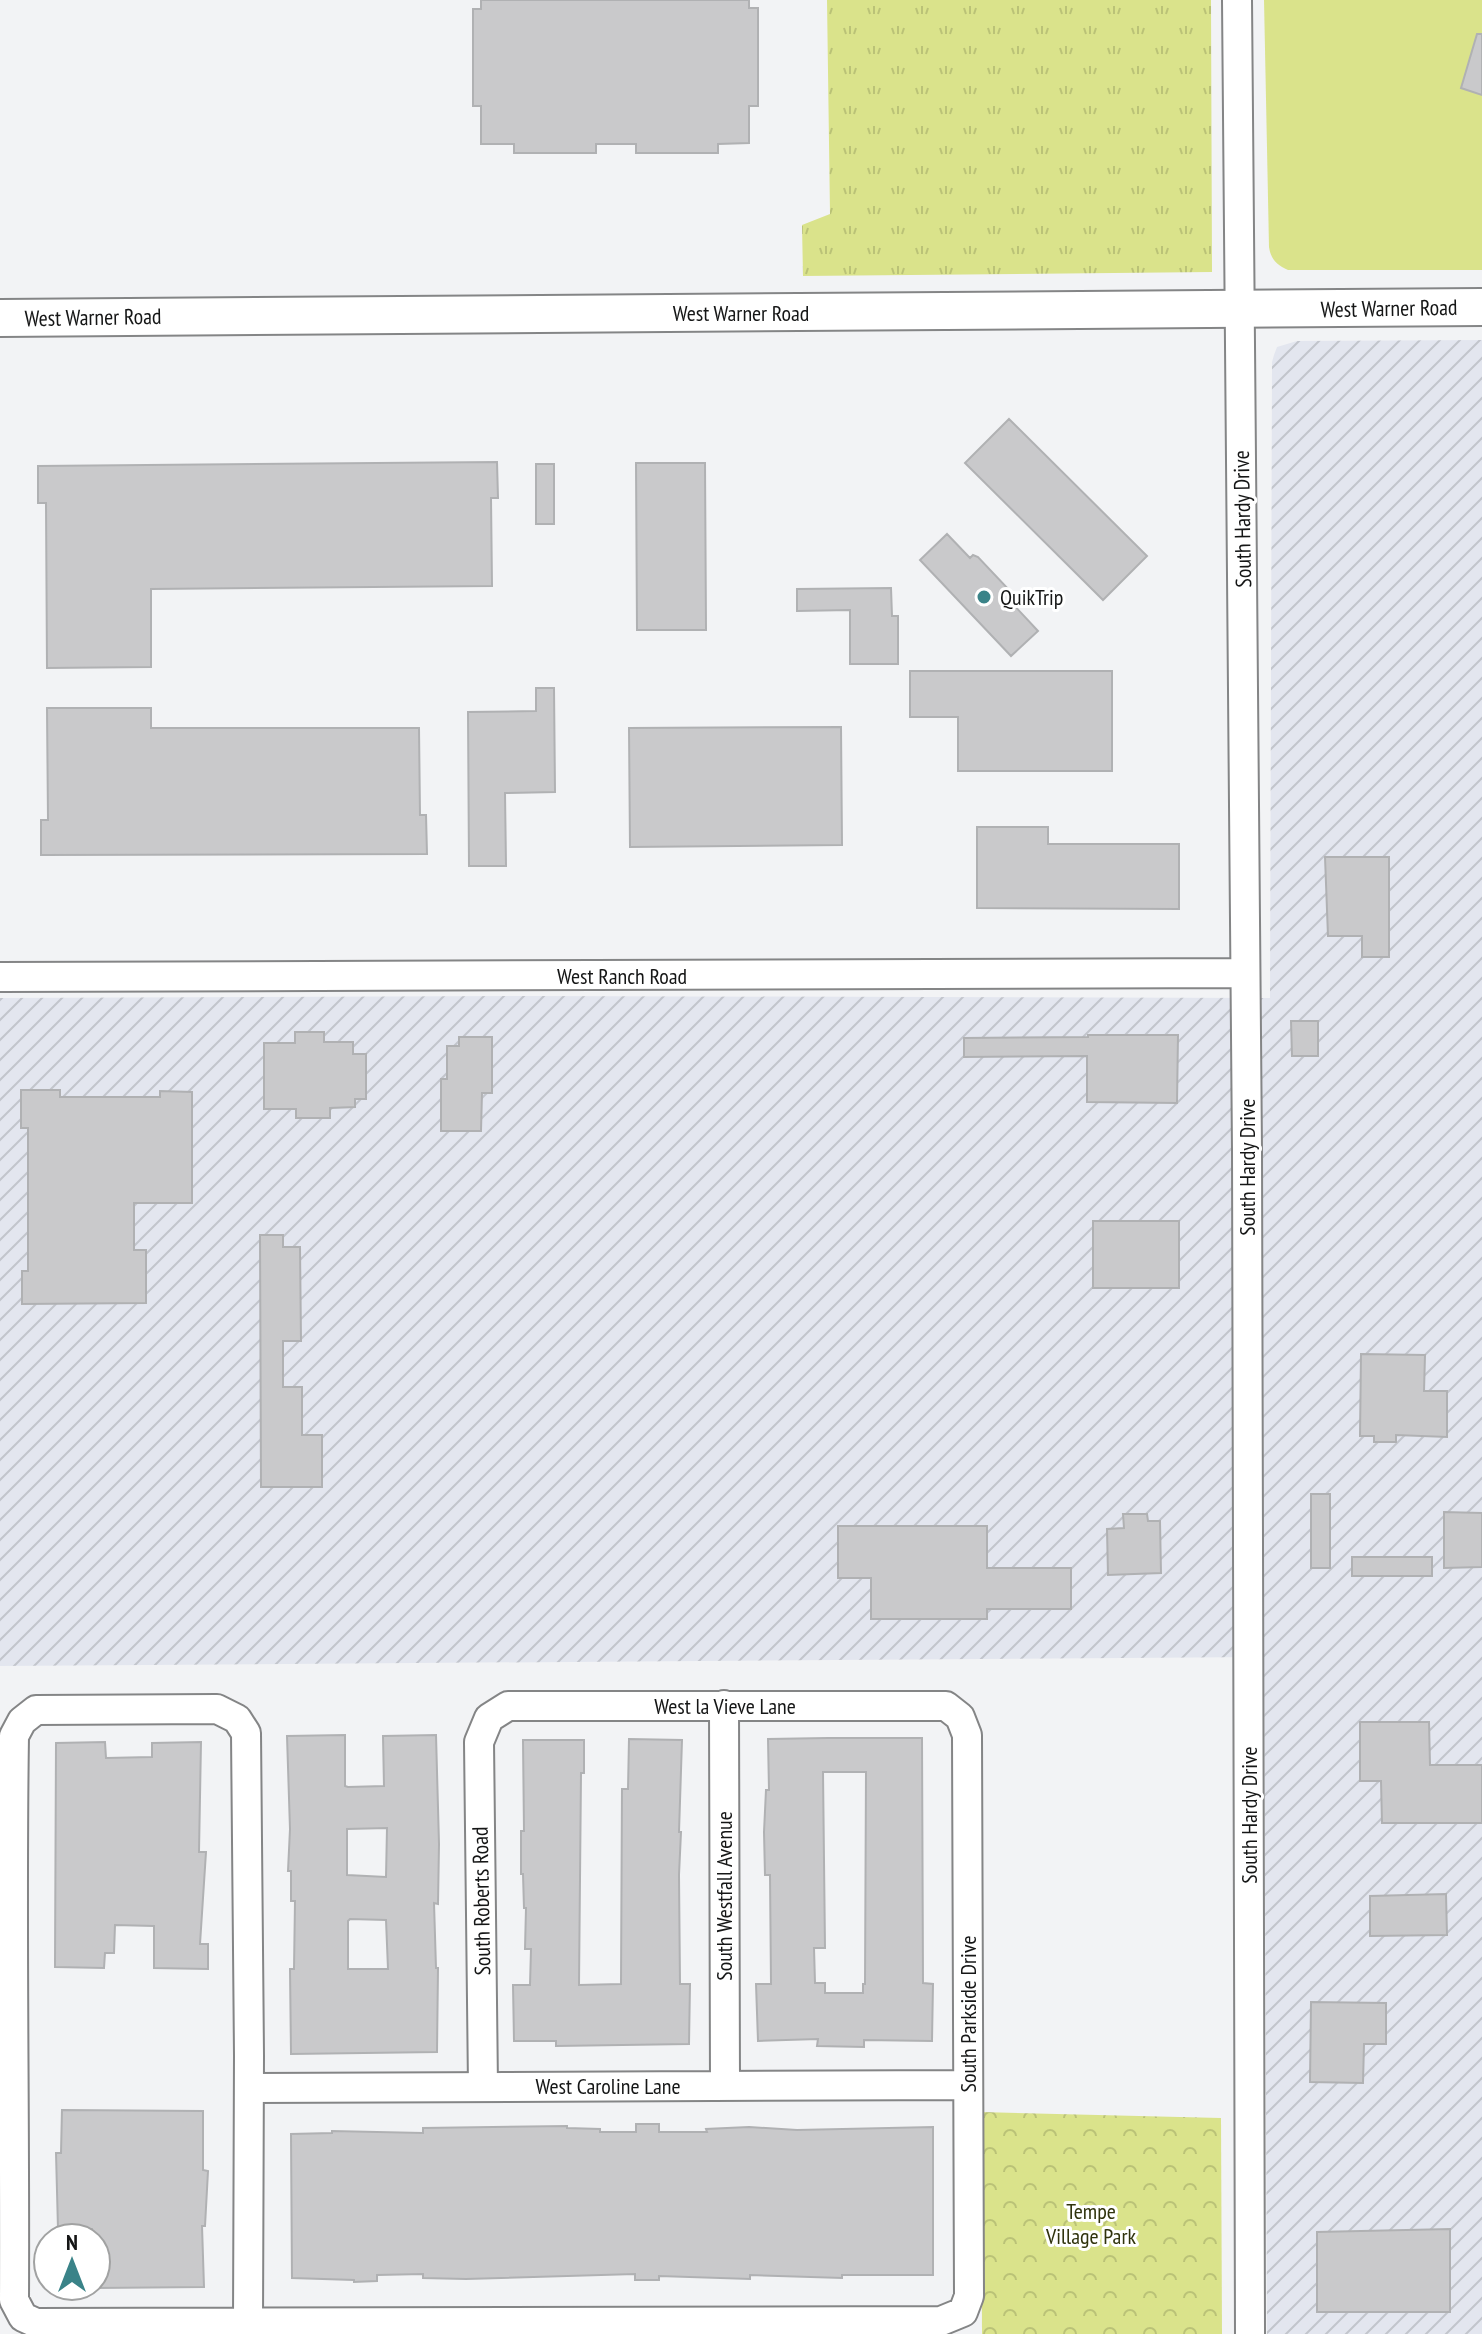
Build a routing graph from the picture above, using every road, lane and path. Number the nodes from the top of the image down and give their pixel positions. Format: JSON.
{"nodes":[{"id":1,"x":1237,"y":0,"type":"edge"},
{"id":2,"x":1482,"y":307,"type":"edge"},
{"id":3,"x":1239,"y":309,"type":"junction"},
{"id":4,"x":0,"y":318,"type":"edge"},
{"id":5,"x":1245,"y":973,"type":"junction"},
{"id":6,"x":0,"y":977,"type":"edge"},
{"id":7,"x":724,"y":1705,"type":"junction"},
{"id":8,"x":960,"y":1717,"type":"joint"},
{"id":9,"x":489,"y":1718,"type":"joint"},
{"id":10,"x":5,"y":2061,"type":"edge"},
{"id":11,"x":967,"y":2085,"type":"junction"},
{"id":12,"x":725,"y":2086,"type":"junction"},
{"id":13,"x":483,"y":2087,"type":"junction"},
{"id":14,"x":249,"y":2088,"type":"junction"},
{"id":15,"x":248,"y":2322,"type":"junction"},
{"id":16,"x":1250,"y":2334,"type":"edge"}],
"edges":[{"from":1,"to":3,"type":"street","name":"South Hardy Drive"},
{"from":2,"to":3,"type":"main road","name":"West Warner Road"},
{"from":3,"to":4,"type":"main road","name":"West Warner Road"},
{"from":3,"to":5,"type":"street","name":"South Hardy Drive"},
{"from":5,"to":6,"type":"street","name":"West Ranch Road"},
{"from":5,"to":16,"type":"street","name":"South Hardy Drive"},
{"from":7,"to":8,"type":"street","name":"West la Vieve Lane"},
{"from":7,"to":9,"type":"street","name":"West la Vieve Lane"},
{"from":7,"to":12,"type":"street","name":"South Westfall Avenue"},
{"from":8,"to":11,"type":"street","name":"South Parkside Drive"},
{"from":9,"to":13,"type":"street","name":"South Roberts Road"},
{"from":10,"to":14,"type":"street"},
{"from":10,"to":15,"type":"street"},
{"from":11,"to":12,"type":"street","name":"West Caroline Lane"},
{"from":11,"to":15,"type":"street","name":"South Parkside Drive"},
{"from":12,"to":13,"type":"street","name":"West Caroline Lane"},
{"from":13,"to":14,"type":"street","name":"West Caroline Lane"},
{"from":14,"to":15,"type":"street"}]}
